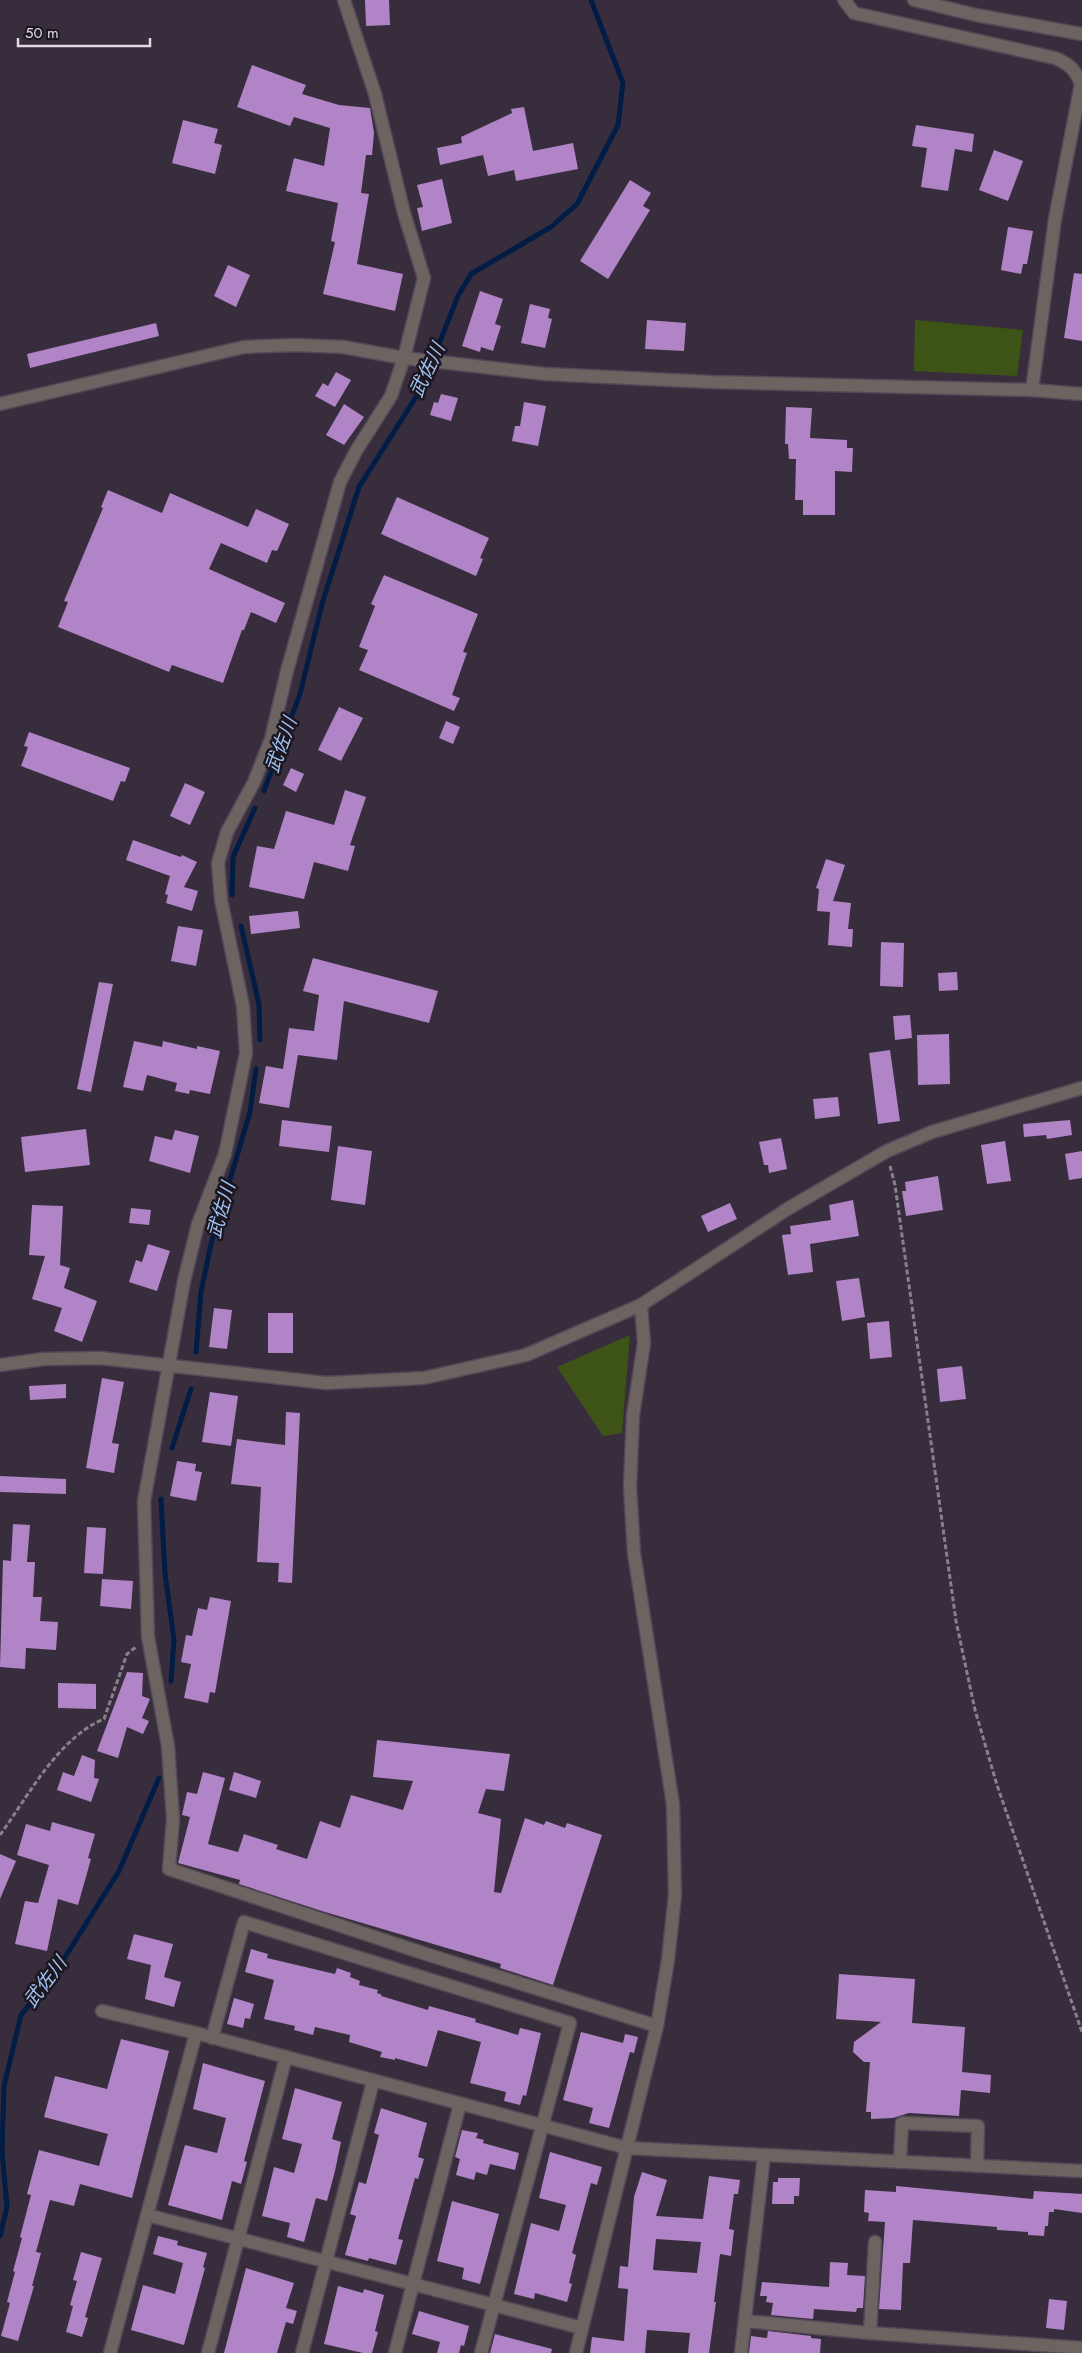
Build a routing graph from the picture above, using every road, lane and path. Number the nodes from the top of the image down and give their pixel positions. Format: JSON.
{"nodes":[{"id":1,"x":344,"y":0,"type":"edge"},
{"id":2,"x":844,"y":0,"type":"edge"},
{"id":3,"x":914,"y":0,"type":"edge"},
{"id":4,"x":1082,"y":34,"type":"edge"},
{"id":5,"x":411,"y":359,"type":"junction"},
{"id":6,"x":1032,"y":390,"type":"junction"},
{"id":7,"x":1082,"y":394,"type":"edge"},
{"id":8,"x":0,"y":404,"type":"edge"},
{"id":9,"x":1082,"y":1088,"type":"edge"},
{"id":10,"x":886,"y":1151,"type":"junction"},
{"id":11,"x":641,"y":1305,"type":"junction"},
{"id":12,"x":168,"y":1364,"type":"junction"},
{"id":13,"x":0,"y":1365,"type":"edge"},
{"id":14,"x":148,"y":1636,"type":"junction"},
{"id":15,"x":0,"y":1835,"type":"edge"},
{"id":16,"x":102,"y":2011,"type":"dead end"},
{"id":17,"x":657,"y":2026,"type":"junction"},
{"id":18,"x":1082,"y":2032,"type":"edge"},
{"id":19,"x":196,"y":2033,"type":"junction"},
{"id":20,"x":212,"y":2038,"type":"junction"},
{"id":21,"x":286,"y":2057,"type":"junction"},
{"id":22,"x":373,"y":2082,"type":"junction"},
{"id":23,"x":460,"y":2104,"type":"junction"},
{"id":24,"x":541,"y":2125,"type":"junction"},
{"id":25,"x":627,"y":2148,"type":"junction"},
{"id":26,"x":764,"y":2156,"type":"junction"},
{"id":27,"x":900,"y":2162,"type":"junction"},
{"id":28,"x":977,"y":2166,"type":"junction"},
{"id":29,"x":1082,"y":2172,"type":"edge"},
{"id":30,"x":146,"y":2215,"type":"junction"},
{"id":31,"x":240,"y":2238,"type":"junction"},
{"id":32,"x":875,"y":2242,"type":"dead end"},
{"id":33,"x":327,"y":2262,"type":"junction"},
{"id":34,"x":413,"y":2284,"type":"junction"},
{"id":35,"x":494,"y":2306,"type":"junction"},
{"id":36,"x":745,"y":2322,"type":"junction"},
{"id":37,"x":582,"y":2328,"type":"junction"},
{"id":38,"x":870,"y":2333,"type":"junction"},
{"id":39,"x":1082,"y":2348,"type":"edge"},
{"id":40,"x":110,"y":2353,"type":"edge"},
{"id":41,"x":208,"y":2353,"type":"edge"},
{"id":42,"x":302,"y":2353,"type":"edge"},
{"id":43,"x":395,"y":2353,"type":"edge"},
{"id":44,"x":481,"y":2353,"type":"edge"},
{"id":45,"x":576,"y":2353,"type":"edge"},
{"id":46,"x":741,"y":2353,"type":"edge"}],
"edges":[{"from":1,"to":5,"type":"street"},
{"from":2,"to":6,"type":"street"},
{"from":3,"to":4,"type":"street"},
{"from":5,"to":6,"type":"street"},
{"from":5,"to":8,"type":"street"},
{"from":5,"to":12,"type":"street"},
{"from":6,"to":7,"type":"street"},
{"from":9,"to":10,"type":"street"},
{"from":10,"to":11,"type":"street"},
{"from":10,"to":18,"type":"path"},
{"from":11,"to":12,"type":"street"},
{"from":11,"to":17,"type":"street"},
{"from":12,"to":13,"type":"street"},
{"from":12,"to":14,"type":"street"},
{"from":14,"to":15,"type":"path"},
{"from":14,"to":17,"type":"street"},
{"from":16,"to":19,"type":"street"},
{"from":17,"to":25,"type":"street"},
{"from":19,"to":20,"type":"street"},
{"from":19,"to":30,"type":"street"},
{"from":20,"to":21,"type":"street"},
{"from":20,"to":24,"type":"street"},
{"from":21,"to":22,"type":"street"},
{"from":21,"to":31,"type":"street"},
{"from":22,"to":23,"type":"street"},
{"from":22,"to":33,"type":"street"},
{"from":23,"to":24,"type":"street"},
{"from":23,"to":34,"type":"street"},
{"from":24,"to":25,"type":"street"},
{"from":24,"to":35,"type":"street"},
{"from":25,"to":26,"type":"street"},
{"from":25,"to":37,"type":"street"},
{"from":26,"to":27,"type":"street"},
{"from":26,"to":36,"type":"street"},
{"from":27,"to":28,"type":"street"},
{"from":27,"to":28,"type":"street"},
{"from":28,"to":29,"type":"street"},
{"from":30,"to":31,"type":"street"},
{"from":30,"to":40,"type":"street"},
{"from":31,"to":33,"type":"street"},
{"from":31,"to":41,"type":"street"},
{"from":32,"to":38,"type":"street"},
{"from":33,"to":34,"type":"street"},
{"from":33,"to":42,"type":"street"},
{"from":34,"to":35,"type":"street"},
{"from":34,"to":43,"type":"street"},
{"from":35,"to":37,"type":"street"},
{"from":35,"to":44,"type":"street"},
{"from":36,"to":38,"type":"street"},
{"from":36,"to":46,"type":"street"},
{"from":37,"to":45,"type":"street"},
{"from":38,"to":39,"type":"street"}]}
